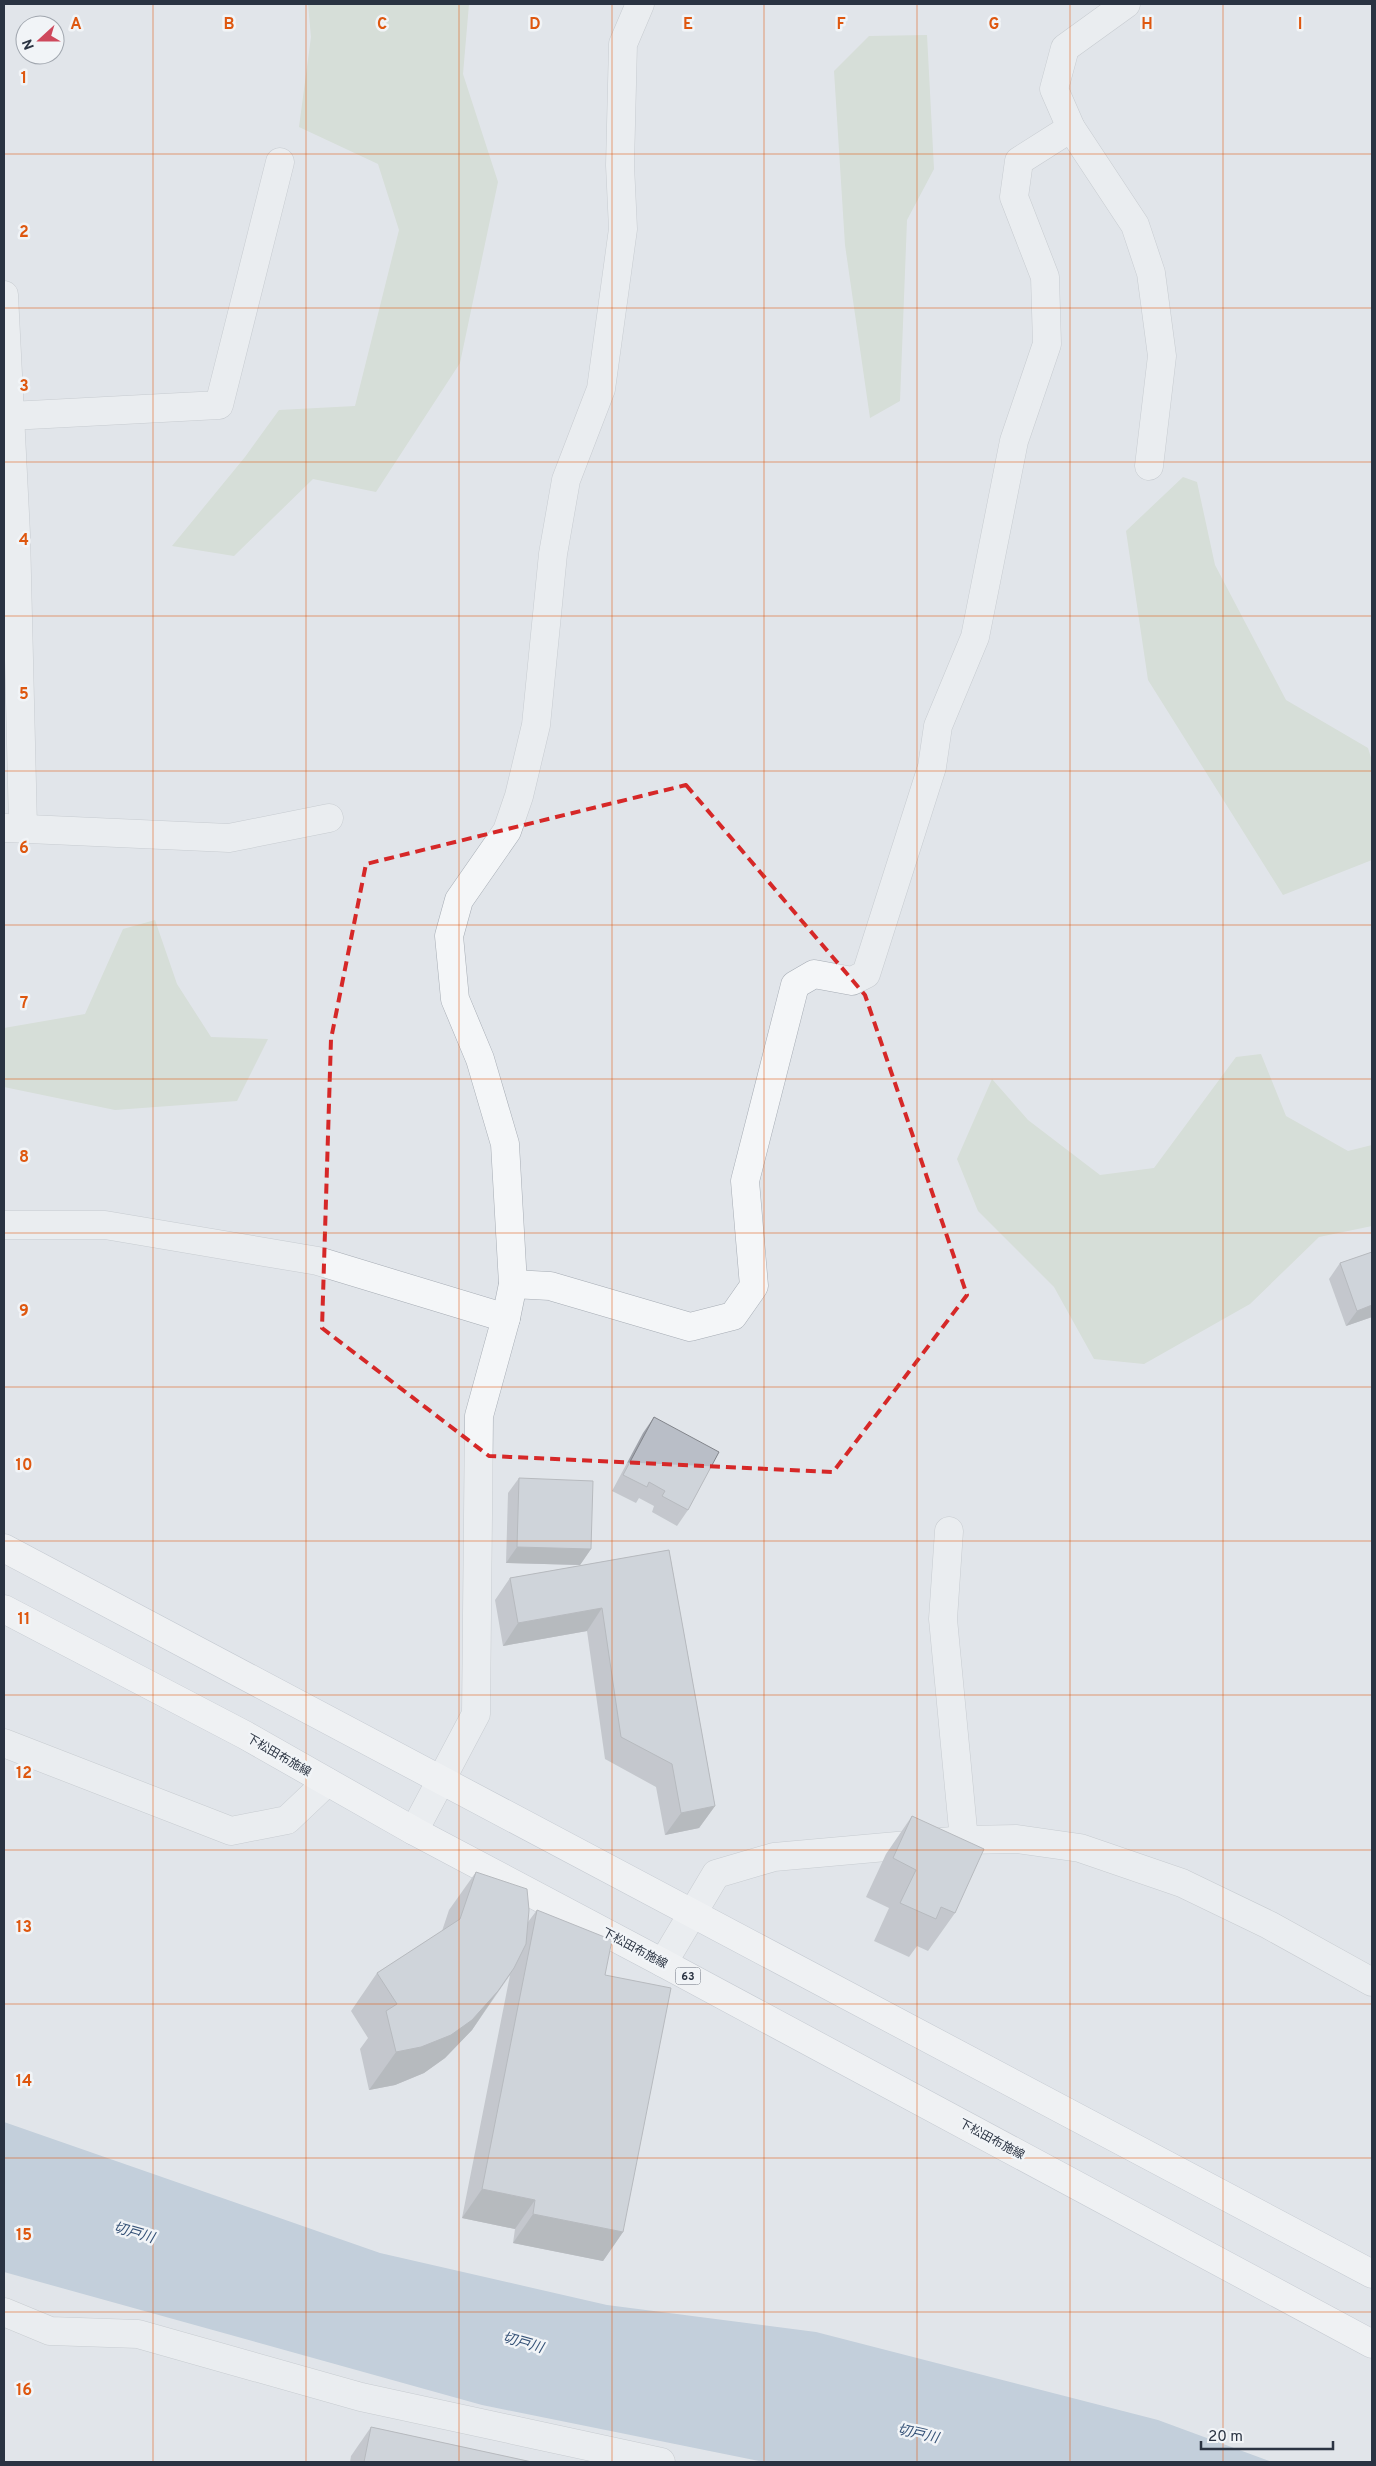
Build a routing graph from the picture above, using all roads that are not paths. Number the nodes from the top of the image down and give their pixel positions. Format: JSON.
{"nodes":[{"id":1,"x":640,"y":4,"type":"edge"},
{"id":2,"x":1126,"y":4,"type":"edge"},
{"id":3,"x":1071,"y":128,"type":"junction"},
{"id":4,"x":280,"y":162,"type":"dead end"},
{"id":5,"x":4,"y":295,"type":"edge"},
{"id":6,"x":10,"y":416,"type":"junction"},
{"id":7,"x":1149,"y":466,"type":"dead end"},
{"id":8,"x":10,"y":534,"type":"edge"},
{"id":9,"x":329,"y":818,"type":"dead end"},
{"id":10,"x":13,"y":828,"type":"edge"},
{"id":11,"x":4,"y":1225,"type":"edge"},
{"id":12,"x":513,"y":1284,"type":"junction"},
{"id":13,"x":506,"y":1318,"type":"junction"},
{"id":14,"x":949,"y":1531,"type":"dead end"},
{"id":15,"x":4,"y":1548,"type":"edge"},
{"id":16,"x":4,"y":1609,"type":"edge"},
{"id":17,"x":4,"y":1743,"type":"edge"},
{"id":18,"x":327,"y":1782,"type":"junction"},
{"id":19,"x":442,"y":1782,"type":"junction"},
{"id":20,"x":414,"y":1831,"type":"junction"},
{"id":21,"x":964,"y":1840,"type":"junction"},
{"id":22,"x":692,"y":1912,"type":"junction"},
{"id":23,"x":664,"y":1962,"type":"junction"},
{"id":24,"x":1372,"y":1982,"type":"edge"},
{"id":25,"x":1372,"y":2274,"type":"edge"},
{"id":26,"x":4,"y":2312,"type":"edge"},
{"id":27,"x":1372,"y":2344,"type":"edge"},
{"id":28,"x":661,"y":2462,"type":"edge"}],
"edges":[{"from":1,"to":12,"type":"street"},
{"from":2,"to":3,"type":"street"},
{"from":3,"to":7,"type":"street"},
{"from":3,"to":12,"type":"street"},
{"from":4,"to":6,"type":"street"},
{"from":5,"to":6,"type":"street"},
{"from":6,"to":8,"type":"street"},
{"from":8,"to":10,"type":"street"},
{"from":9,"to":10,"type":"street"},
{"from":11,"to":13,"type":"street"},
{"from":12,"to":13,"type":"street"},
{"from":13,"to":19,"type":"street"},
{"from":14,"to":21,"type":"street"},
{"from":15,"to":19,"type":"main road"},
{"from":16,"to":18,"type":"main road","name":"下松田布施線","number":"63"},
{"from":17,"to":18,"type":"street"},
{"from":18,"to":20,"type":"main road","name":"下松田布施線","number":"63"},
{"from":19,"to":20,"type":"street"},
{"from":19,"to":22,"type":"main road"},
{"from":20,"to":23,"type":"main road","name":"下松田布施線","number":"63"},
{"from":21,"to":22,"type":"street"},
{"from":21,"to":24,"type":"street"},
{"from":22,"to":23,"type":"street"},
{"from":22,"to":25,"type":"main road"},
{"from":23,"to":27,"type":"main road","name":"下松田布施線","number":"63"},
{"from":26,"to":28,"type":"street"}]}
